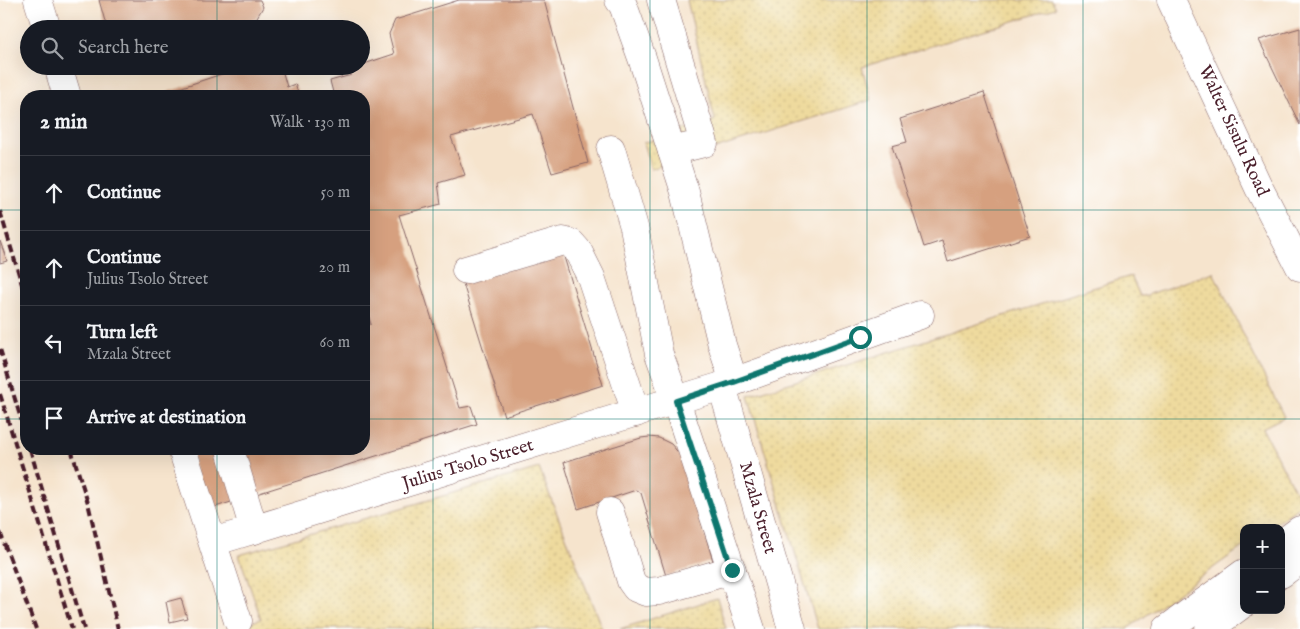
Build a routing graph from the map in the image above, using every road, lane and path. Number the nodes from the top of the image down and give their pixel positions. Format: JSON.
{"nodes":[{"id":1,"x":38,"y":0,"type":"edge"},
{"id":2,"x":619,"y":0,"type":"edge"},
{"id":3,"x":661,"y":0,"type":"edge"},
{"id":4,"x":1171,"y":0,"type":"edge"},
{"id":5,"x":44,"y":20,"type":"edge"},
{"id":6,"x":61,"y":75,"type":"edge"},
{"id":7,"x":65,"y":90,"type":"edge"},
{"id":8,"x":611,"y":149,"type":"dead end"},
{"id":9,"x":672,"y":151,"type":"junction"},
{"id":10,"x":1299,"y":268,"type":"edge"},
{"id":11,"x":466,"y":270,"type":"dead end"},
{"id":12,"x":920,"y":315,"type":"dead end"},
{"id":13,"x":728,"y":384,"type":"junction"},
{"id":14,"x":676,"y":401,"type":"junction"},
{"id":15,"x":636,"y":414,"type":"junction"},
{"id":16,"x":184,"y":455,"type":"edge"},
{"id":17,"x":232,"y":455,"type":"edge"},
{"id":18,"x":610,"y":512,"type":"dead end"},
{"id":19,"x":254,"y":530,"type":"junction"},
{"id":20,"x":1300,"y":530,"type":"edge"},
{"id":21,"x":1285,"y":541,"type":"edge"},
{"id":22,"x":213,"y":542,"type":"junction"},
{"id":23,"x":1300,"y":560,"type":"edge"},
{"id":24,"x":732,"y":570,"type":"junction"},
{"id":25,"x":1285,"y":571,"type":"edge"},
{"id":26,"x":1240,"y":576,"type":"edge"},
{"id":27,"x":1240,"y":606,"type":"edge"},
{"id":28,"x":238,"y":621,"type":"dead end"},
{"id":29,"x":751,"y":629,"type":"edge"},
{"id":30,"x":792,"y":629,"type":"edge"},
{"id":31,"x":1167,"y":629,"type":"edge"},
{"id":32,"x":1209,"y":629,"type":"edge"}],
"edges":[{"from":1,"to":5,"type":"street"},
{"from":2,"to":9,"type":"street","name":"Mzala Street"},
{"from":3,"to":9,"type":"street"},
{"from":4,"to":10,"type":"street","name":"Walter Sisulu Road"},
{"from":6,"to":7,"type":"street"},
{"from":8,"to":14,"type":"street"},
{"from":9,"to":13,"type":"street","name":"Mzala Street"},
{"from":11,"to":15,"type":"street"},
{"from":12,"to":13,"type":"street","name":"Julius Tsolo Street"},
{"from":13,"to":14,"type":"street","name":"Julius Tsolo Street"},
{"from":13,"to":30,"type":"street","name":"Mzala Street"},
{"from":14,"to":15,"type":"street","name":"Julius Tsolo Street"},
{"from":14,"to":24,"type":"street"},
{"from":15,"to":19,"type":"street","name":"Julius Tsolo Street"},
{"from":16,"to":22,"type":"street"},
{"from":17,"to":19,"type":"street"},
{"from":18,"to":24,"type":"street"},
{"from":19,"to":22,"type":"street","name":"Julius Tsolo Street"},
{"from":20,"to":21,"type":"street"},
{"from":22,"to":28,"type":"street"},
{"from":23,"to":25,"type":"street"},
{"from":24,"to":29,"type":"street"},
{"from":26,"to":31,"type":"street"},
{"from":27,"to":32,"type":"street"}]}
